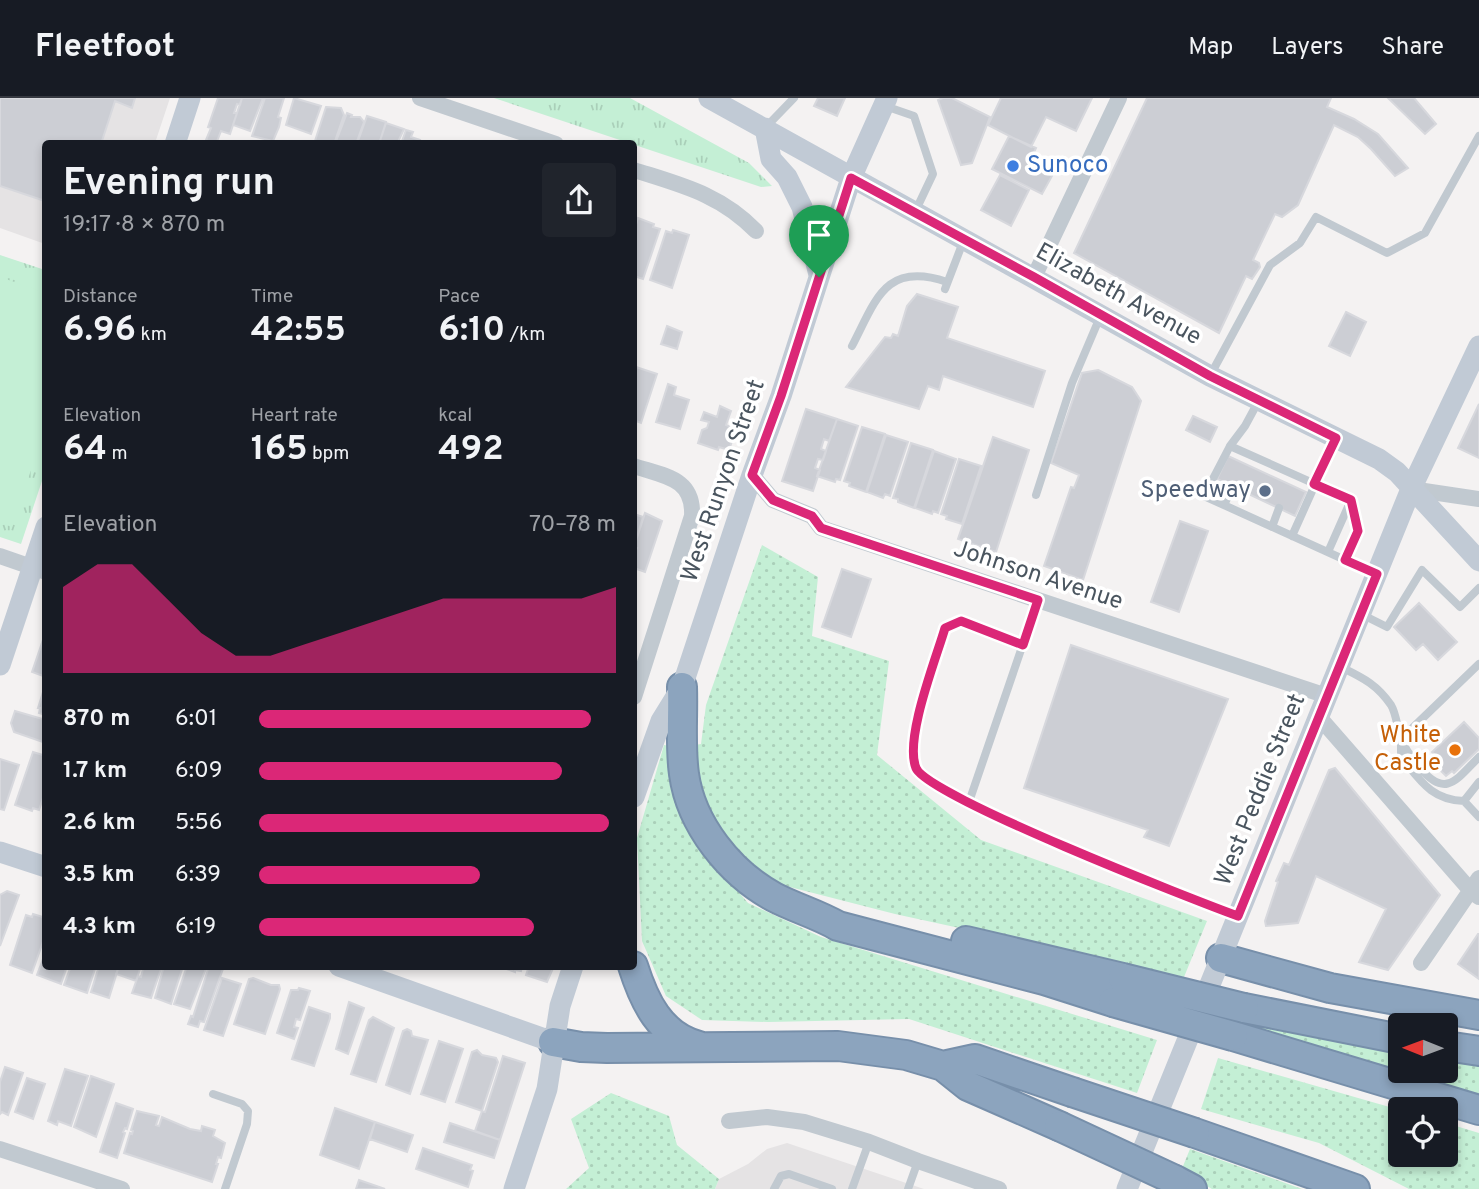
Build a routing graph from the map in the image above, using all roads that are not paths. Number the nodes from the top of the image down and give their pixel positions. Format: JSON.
{"nodes":[{"id":1,"x":190,"y":98,"type":"edge"},
{"id":2,"x":420,"y":98,"type":"edge"},
{"id":3,"x":709,"y":98,"type":"edge"},
{"id":4,"x":1119,"y":98,"type":"edge"},
{"id":5,"x":796,"y":99,"type":"edge"},
{"id":6,"x":886,"y":102,"type":"edge"},
{"id":7,"x":765,"y":128,"type":"junction"},
{"id":8,"x":1479,"y":136,"type":"edge"},
{"id":9,"x":176,"y":140,"type":"edge"},
{"id":10,"x":544,"y":140,"type":"edge"},
{"id":11,"x":637,"y":171,"type":"edge"},
{"id":12,"x":851,"y":178,"type":"junction"},
{"id":13,"x":915,"y":212,"type":"junction"},
{"id":14,"x":756,"y":231,"type":"dead end"},
{"id":15,"x":964,"y":239,"type":"junction"},
{"id":16,"x":819,"y":277,"type":"junction"},
{"id":17,"x":1034,"y":277,"type":"junction"},
{"id":18,"x":1101,"y":315,"type":"junction"},
{"id":19,"x":852,"y":346,"type":"dead end"},
{"id":20,"x":1479,"y":346,"type":"edge"},
{"id":21,"x":1210,"y":376,"type":"junction"},
{"id":22,"x":1259,"y":400,"type":"junction"},
{"id":23,"x":1336,"y":438,"type":"junction"},
{"id":24,"x":1230,"y":446,"type":"junction"},
{"id":25,"x":1248,"y":453,"type":"junction"},
{"id":26,"x":1243,"y":463,"type":"dead end"},
{"id":27,"x":637,"y":467,"type":"edge"},
{"id":28,"x":1294,"y":474,"type":"junction"},
{"id":29,"x":752,"y":475,"type":"junction"},
{"id":30,"x":1314,"y":484,"type":"junction"},
{"id":31,"x":1290,"y":485,"type":"dead end"},
{"id":32,"x":1233,"y":486,"type":"dead end"},
{"id":33,"x":1411,"y":489,"type":"junction"},
{"id":34,"x":1036,"y":495,"type":"dead end"},
{"id":35,"x":1479,"y":499,"type":"edge"},
{"id":36,"x":1351,"y":500,"type":"junction"},
{"id":37,"x":1224,"y":505,"type":"junction"},
{"id":38,"x":1279,"y":508,"type":"dead end"},
{"id":39,"x":1272,"y":527,"type":"junction"},
{"id":40,"x":1292,"y":536,"type":"junction"},
{"id":41,"x":42,"y":552,"type":"edge"},
{"id":42,"x":1328,"y":552,"type":"junction"},
{"id":43,"x":0,"y":556,"type":"edge"},
{"id":44,"x":1345,"y":560,"type":"junction"},
{"id":45,"x":1479,"y":561,"type":"edge"},
{"id":46,"x":39,"y":570,"type":"edge"},
{"id":47,"x":1377,"y":574,"type":"junction"},
{"id":48,"x":1479,"y":588,"type":"edge"},
{"id":49,"x":1038,"y":600,"type":"junction"},
{"id":50,"x":1360,"y":614,"type":"junction"},
{"id":51,"x":1023,"y":645,"type":"junction"},
{"id":52,"x":1479,"y":664,"type":"edge"},
{"id":53,"x":0,"y":665,"type":"edge"},
{"id":54,"x":1339,"y":666,"type":"junction"},
{"id":55,"x":682,"y":687,"type":"junction"},
{"id":56,"x":637,"y":688,"type":"edge"},
{"id":57,"x":1327,"y":696,"type":"junction"},
{"id":58,"x":1319,"y":717,"type":"junction"},
{"id":59,"x":1401,"y":740,"type":"junction"},
{"id":60,"x":1479,"y":757,"type":"edge"},
{"id":61,"x":1479,"y":782,"type":"edge"},
{"id":62,"x":637,"y":789,"type":"edge"},
{"id":63,"x":1464,"y":801,"type":"junction"},
{"id":64,"x":969,"y":802,"type":"junction"},
{"id":65,"x":1479,"y":817,"type":"edge"},
{"id":66,"x":0,"y":852,"type":"edge"},
{"id":67,"x":42,"y":866,"type":"edge"},
{"id":68,"x":1476,"y":889,"type":"edge"},
{"id":69,"x":1238,"y":916,"type":"junction"},
{"id":70,"x":1221,"y":958,"type":"junction"},
{"id":71,"x":1421,"y":963,"type":"dead end"},
{"id":72,"x":350,"y":970,"type":"edge"},
{"id":73,"x":572,"y":970,"type":"edge"},
{"id":74,"x":634,"y":970,"type":"edge"},
{"id":75,"x":1118,"y":990,"type":"junction"},
{"id":76,"x":1479,"y":1015,"type":"edge"},
{"id":77,"x":1388,"y":1037,"type":"edge"},
{"id":78,"x":553,"y":1042,"type":"junction"},
{"id":79,"x":702,"y":1047,"type":"junction"},
{"id":80,"x":1458,"y":1048,"type":"edge"},
{"id":81,"x":1479,"y":1051,"type":"edge"},
{"id":82,"x":943,"y":1066,"type":"junction"},
{"id":83,"x":213,"y":1094,"type":"dead end"},
{"id":84,"x":1479,"y":1110,"type":"edge"},
{"id":85,"x":729,"y":1121,"type":"dead end"},
{"id":86,"x":869,"y":1142,"type":"junction"},
{"id":87,"x":0,"y":1149,"type":"edge"},
{"id":88,"x":918,"y":1161,"type":"junction"},
{"id":89,"x":1184,"y":1185,"type":"edge"},
{"id":90,"x":122,"y":1189,"type":"edge"},
{"id":91,"x":225,"y":1189,"type":"edge"},
{"id":92,"x":514,"y":1189,"type":"edge"},
{"id":93,"x":774,"y":1189,"type":"edge"},
{"id":94,"x":832,"y":1189,"type":"edge"},
{"id":95,"x":852,"y":1189,"type":"edge"},
{"id":96,"x":908,"y":1189,"type":"edge"},
{"id":97,"x":999,"y":1189,"type":"edge"},
{"id":98,"x":1127,"y":1189,"type":"edge"},
{"id":99,"x":1355,"y":1189,"type":"edge"}],
"edges":[{"from":1,"to":9,"type":"main road"},
{"from":2,"to":10,"type":"street"},
{"from":3,"to":7,"type":"main road","name":"Elizabeth Avenue"},
{"from":4,"to":17,"type":"street"},
{"from":5,"to":7,"type":"lane"},
{"from":6,"to":12,"type":"main road","name":"West Runyon Street"},
{"from":6,"to":13,"type":"lane"},
{"from":7,"to":12,"type":"main road","name":"Elizabeth Avenue"},
{"from":7,"to":16,"type":"main road"},
{"from":8,"to":21,"type":"lane"},
{"from":11,"to":14,"type":"street"},
{"from":12,"to":13,"type":"main road","name":"Elizabeth Avenue"},
{"from":12,"to":16,"type":"main road","name":"West Runyon Street"},
{"from":13,"to":15,"type":"main road","name":"Elizabeth Avenue"},
{"from":15,"to":17,"type":"main road","name":"Elizabeth Avenue"},
{"from":15,"to":19,"type":"lane"},
{"from":16,"to":29,"type":"main road","name":"West Runyon Street"},
{"from":17,"to":18,"type":"main road","name":"Elizabeth Avenue"},
{"from":18,"to":21,"type":"main road","name":"Elizabeth Avenue"},
{"from":18,"to":34,"type":"lane"},
{"from":20,"to":33,"type":"main road","name":"West Peddie Street"},
{"from":21,"to":22,"type":"main road","name":"Elizabeth Avenue"},
{"from":22,"to":23,"type":"main road","name":"Elizabeth Avenue"},
{"from":22,"to":24,"type":"lane"},
{"from":23,"to":30,"type":"lane"},
{"from":23,"to":33,"type":"main road","name":"Elizabeth Avenue"},
{"from":24,"to":25,"type":"lane"},
{"from":24,"to":37,"type":"lane"},
{"from":25,"to":26,"type":"lane"},
{"from":25,"to":28,"type":"lane"},
{"from":27,"to":56,"type":"street"},
{"from":28,"to":30,"type":"lane"},
{"from":28,"to":31,"type":"lane"},
{"from":29,"to":49,"type":"street","name":"Johnson Avenue"},
{"from":29,"to":55,"type":"main road","name":"West Runyon Street"},
{"from":30,"to":36,"type":"lane"},
{"from":30,"to":40,"type":"lane"},
{"from":32,"to":37,"type":"lane"},
{"from":33,"to":35,"type":"street"},
{"from":33,"to":45,"type":"main road","name":"Elizabeth Avenue"},
{"from":33,"to":47,"type":"main road","name":"West Peddie Street"},
{"from":36,"to":42,"type":"lane"},
{"from":36,"to":44,"type":"lane"},
{"from":37,"to":39,"type":"lane"},
{"from":38,"to":39,"type":"lane"},
{"from":39,"to":40,"type":"lane"},
{"from":40,"to":42,"type":"lane"},
{"from":41,"to":46,"type":"main road"},
{"from":42,"to":44,"type":"lane"},
{"from":43,"to":46,"type":"street"},
{"from":44,"to":47,"type":"lane"},
{"from":46,"to":53,"type":"main road"},
{"from":47,"to":50,"type":"main road","name":"West Peddie Street"},
{"from":48,"to":50,"type":"lane"},
{"from":49,"to":51,"type":"lane"},
{"from":49,"to":57,"type":"street","name":"Johnson Avenue"},
{"from":50,"to":54,"type":"main road","name":"West Peddie Street"},
{"from":51,"to":64,"type":"lane"},
{"from":51,"to":64,"type":"lane"},
{"from":52,"to":59,"type":"lane"},
{"from":54,"to":57,"type":"main road","name":"West Peddie Street"},
{"from":54,"to":59,"type":"lane"},
{"from":55,"to":62,"type":"main road","name":"West Runyon Street"},
{"from":55,"to":75,"type":"highway"},
{"from":57,"to":58,"type":"main road","name":"West Peddie Street"},
{"from":58,"to":68,"type":"street"},
{"from":58,"to":69,"type":"main road","name":"West Peddie Street"},
{"from":59,"to":60,"type":"lane"},
{"from":59,"to":63,"type":"lane"},
{"from":61,"to":63,"type":"lane"},
{"from":63,"to":65,"type":"lane"},
{"from":64,"to":69,"type":"lane"},
{"from":66,"to":67,"type":"main road"},
{"from":68,"to":71,"type":"street"},
{"from":69,"to":70,"type":"main road","name":"West Peddie Street"},
{"from":70,"to":76,"type":"highway"},
{"from":70,"to":98,"type":"main road","name":"West Peddie Street"},
{"from":72,"to":78,"type":"main road"},
{"from":73,"to":78,"type":"main road"},
{"from":74,"to":79,"type":"highway"},
{"from":75,"to":77,"type":"highway","bridge":true},
{"from":75,"to":84,"type":"highway","bridge":true},
{"from":78,"to":79,"type":"highway"},
{"from":78,"to":92,"type":"main road"},
{"from":79,"to":82,"type":"highway"},
{"from":80,"to":81,"type":"highway"},
{"from":82,"to":89,"type":"highway","bridge":true},
{"from":82,"to":99,"type":"highway","bridge":true},
{"from":83,"to":91,"type":"lane"},
{"from":85,"to":86,"type":"street"},
{"from":86,"to":88,"type":"street"},
{"from":86,"to":95,"type":"lane"},
{"from":87,"to":90,"type":"street"},
{"from":88,"to":96,"type":"lane"},
{"from":88,"to":97,"type":"street"},
{"from":93,"to":94,"type":"lane"}]}
